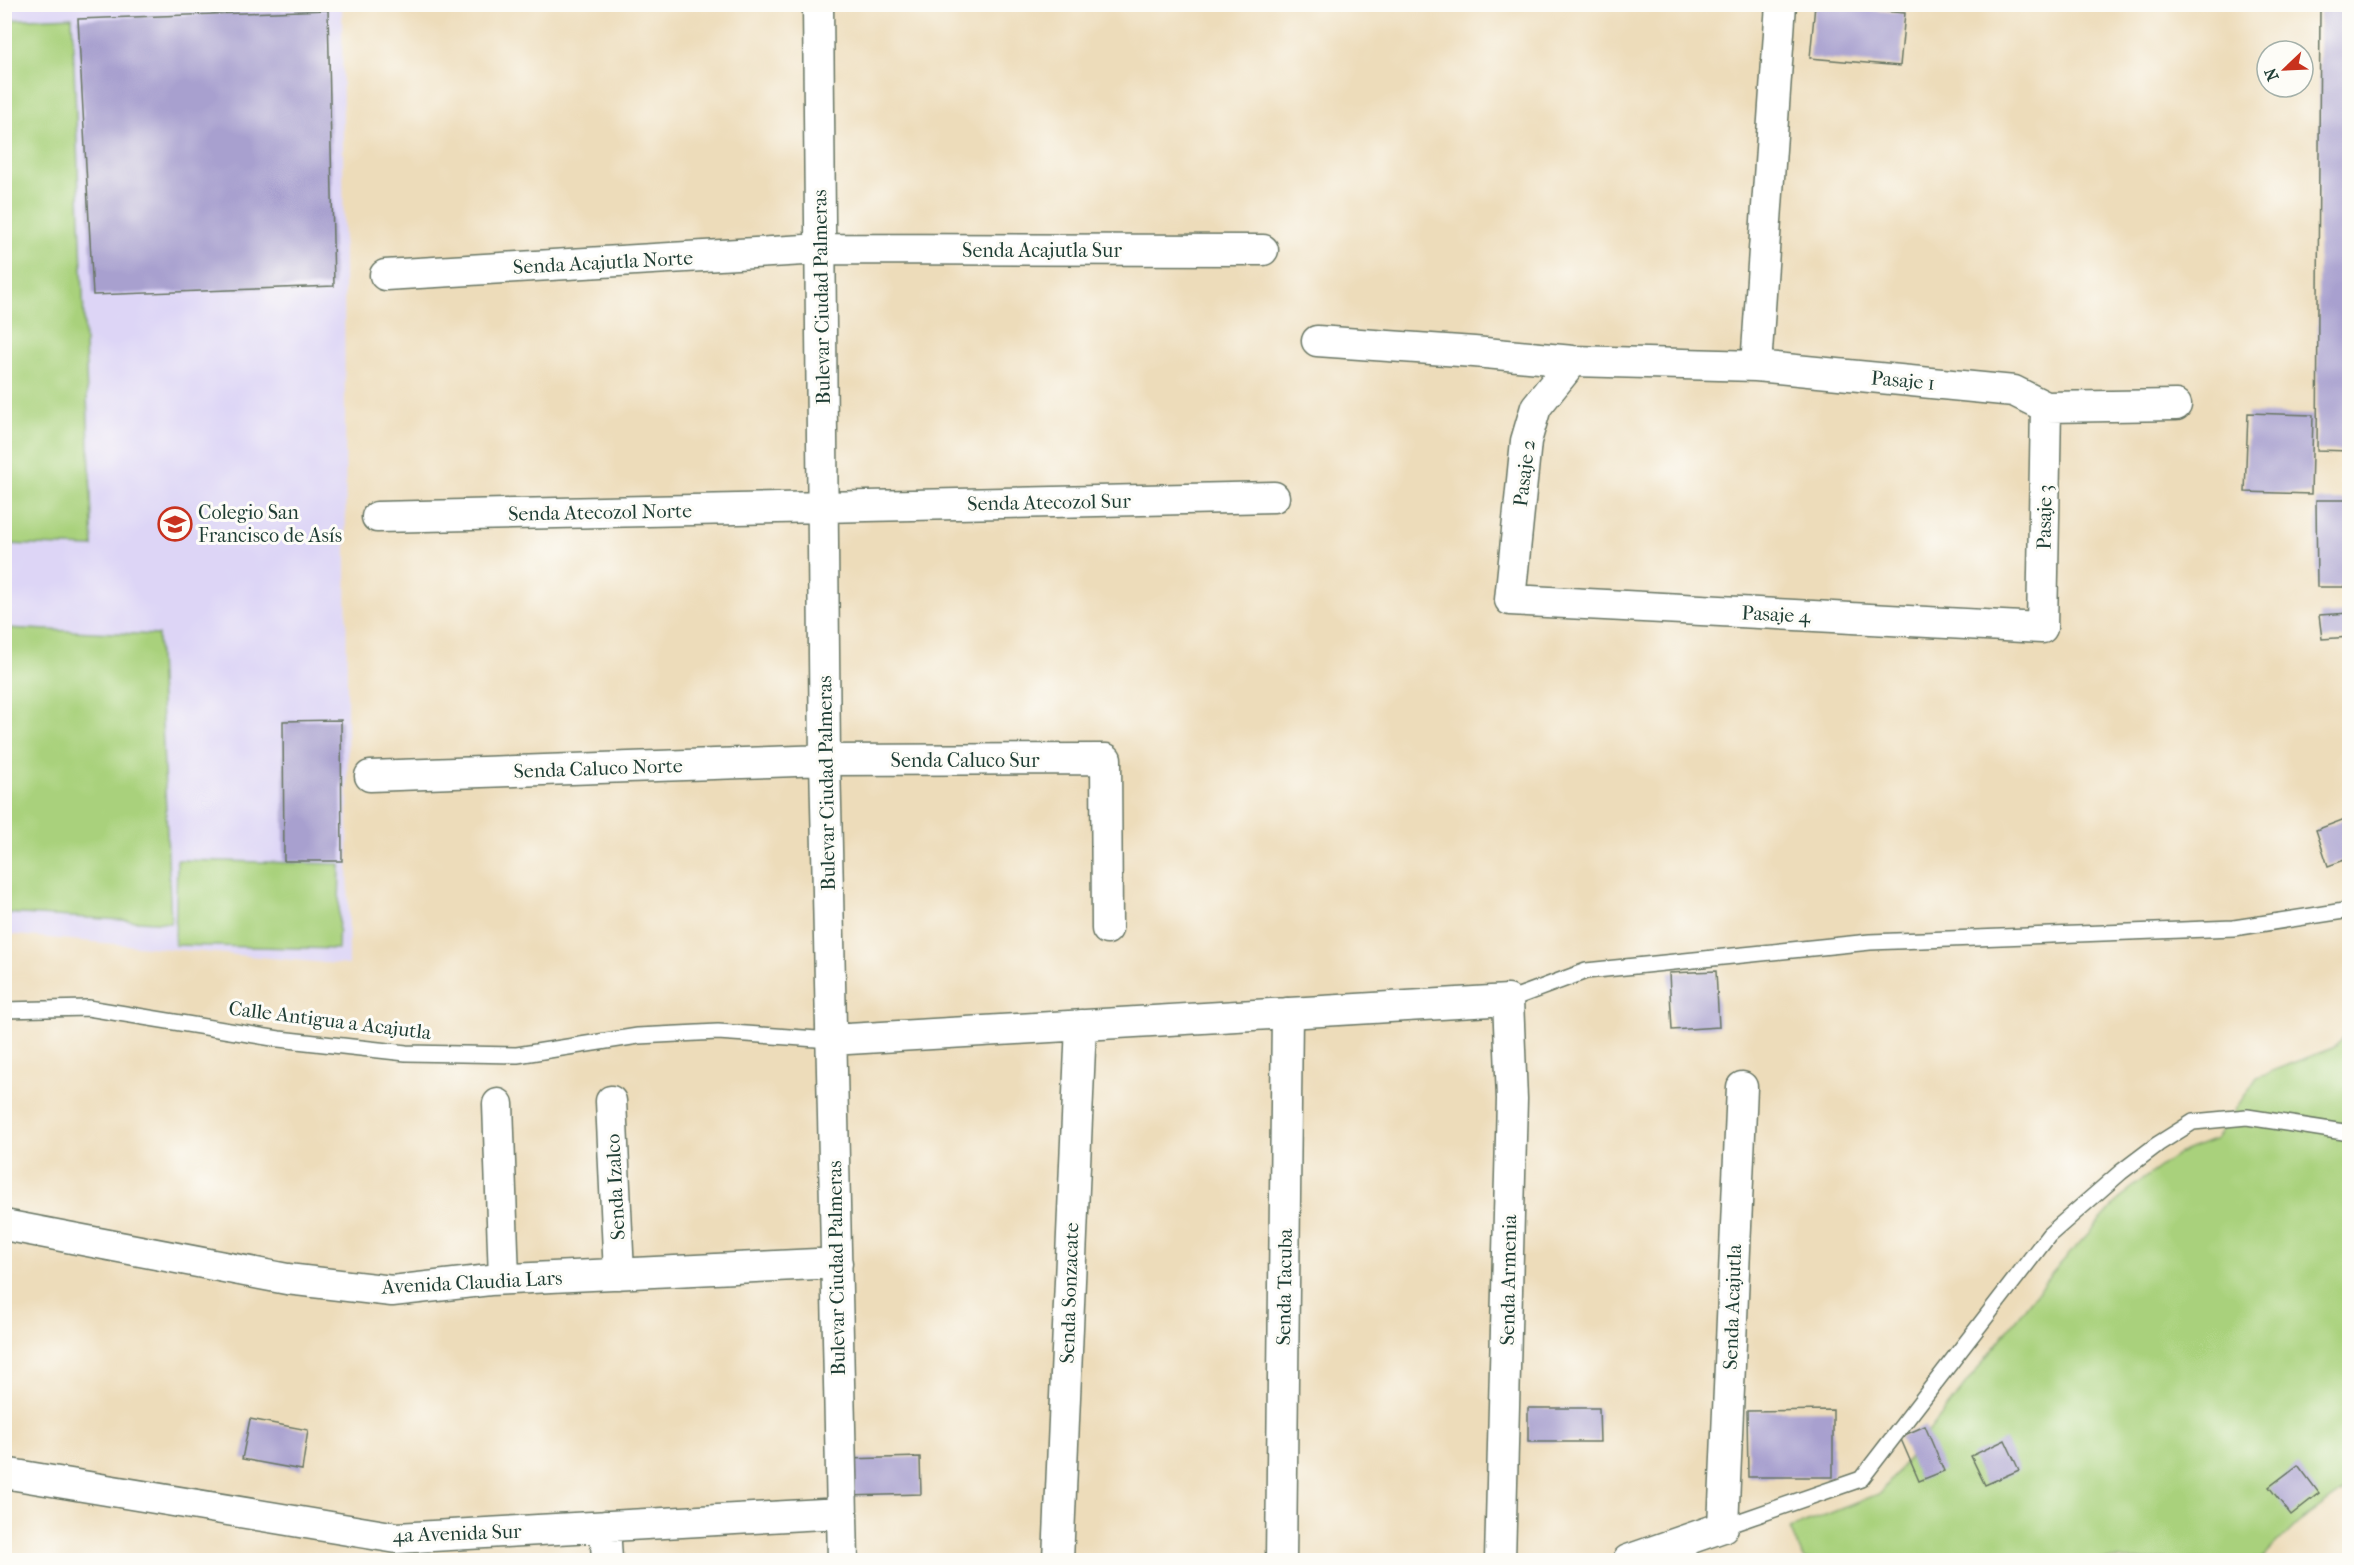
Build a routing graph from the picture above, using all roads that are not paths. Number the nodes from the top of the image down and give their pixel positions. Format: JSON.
{"nodes":[{"id":1,"x":818,"y":4,"type":"edge"},
{"id":2,"x":1781,"y":4,"type":"edge"},
{"id":3,"x":821,"y":249,"type":"junction"},
{"id":4,"x":1263,"y":250,"type":"dead end"},
{"id":5,"x":385,"y":275,"type":"dead end"},
{"id":6,"x":1317,"y":341,"type":"dead end"},
{"id":7,"x":1573,"y":361,"type":"junction"},
{"id":8,"x":1756,"y":366,"type":"junction"},
{"id":9,"x":2176,"y":405,"type":"dead end"},
{"id":10,"x":2046,"y":407,"type":"junction"},
{"id":11,"x":1274,"y":497,"type":"dead end"},
{"id":12,"x":823,"y":508,"type":"junction"},
{"id":13,"x":377,"y":517,"type":"dead end"},
{"id":14,"x":1510,"y":600,"type":"joint"},
{"id":15,"x":2042,"y":628,"type":"joint"},
{"id":16,"x":825,"y":760,"type":"junction"},
{"id":17,"x":370,"y":776,"type":"dead end"},
{"id":18,"x":2349,"y":910,"type":"edge"},
{"id":19,"x":1107,"y":929,"type":"dead end"},
{"id":20,"x":1508,"y":1000,"type":"junction"},
{"id":21,"x":4,"y":1010,"type":"edge"},
{"id":22,"x":1287,"y":1013,"type":"junction"},
{"id":23,"x":1081,"y":1025,"type":"junction"},
{"id":24,"x":831,"y":1040,"type":"junction"},
{"id":25,"x":1742,"y":1087,"type":"dead end"},
{"id":26,"x":611,"y":1101,"type":"dead end"},
{"id":27,"x":498,"y":1104,"type":"dead end"},
{"id":28,"x":2349,"y":1133,"type":"edge"},
{"id":29,"x":4,"y":1225,"type":"edge"},
{"id":30,"x":837,"y":1263,"type":"junction"},
{"id":31,"x":619,"y":1274,"type":"junction"},
{"id":32,"x":504,"y":1279,"type":"junction"},
{"id":33,"x":4,"y":1473,"type":"edge"},
{"id":34,"x":842,"y":1513,"type":"junction"},
{"id":35,"x":605,"y":1526,"type":"junction"},
{"id":36,"x":1723,"y":1527,"type":"junction"},
{"id":37,"x":398,"y":1549,"type":"edge"},
{"id":38,"x":607,"y":1560,"type":"edge"},
{"id":39,"x":843,"y":1560,"type":"edge"},
{"id":40,"x":1058,"y":1560,"type":"edge"},
{"id":41,"x":1281,"y":1560,"type":"edge"},
{"id":42,"x":1500,"y":1560,"type":"edge"},
{"id":43,"x":1628,"y":1560,"type":"edge"}],
"edges":[{"from":1,"to":3,"type":"street","name":"Bulevar Ciudad Palmeras"},
{"from":2,"to":8,"type":"street"},
{"from":3,"to":4,"type":"street","name":"Senda Acajutla Sur"},
{"from":3,"to":5,"type":"street","name":"Senda Acajutla Norte"},
{"from":3,"to":12,"type":"street","name":"Bulevar Ciudad Palmeras"},
{"from":6,"to":7,"type":"street","name":"Pasaje 1"},
{"from":7,"to":8,"type":"street","name":"Pasaje 1"},
{"from":7,"to":14,"type":"street","name":"Pasaje 2"},
{"from":8,"to":10,"type":"street","name":"Pasaje 1"},
{"from":9,"to":10,"type":"street"},
{"from":10,"to":15,"type":"street","name":"Pasaje 3"},
{"from":11,"to":12,"type":"street","name":"Senda Atecozol Sur"},
{"from":12,"to":13,"type":"street","name":"Senda Atecozol Norte"},
{"from":12,"to":16,"type":"street","name":"Bulevar Ciudad Palmeras"},
{"from":14,"to":15,"type":"street","name":"Pasaje 4"},
{"from":16,"to":17,"type":"street","name":"Senda Caluco Norte"},
{"from":16,"to":19,"type":"street","name":"Senda Caluco Sur"},
{"from":16,"to":24,"type":"street","name":"Bulevar Ciudad Palmeras"},
{"from":18,"to":20,"type":"lane"},
{"from":20,"to":22,"type":"street"},
{"from":20,"to":42,"type":"street","name":"Senda Armenia"},
{"from":21,"to":24,"type":"lane","name":"Calle Antigua a Acajutla"},
{"from":22,"to":23,"type":"street"},
{"from":22,"to":41,"type":"street","name":"Senda Tacuba"},
{"from":23,"to":24,"type":"street"},
{"from":23,"to":40,"type":"street","name":"Senda Sonzacate"},
{"from":24,"to":30,"type":"street","name":"Bulevar Ciudad Palmeras"},
{"from":25,"to":36,"type":"street","name":"Senda Acajutla"},
{"from":26,"to":31,"type":"street","name":"Senda Izalco"},
{"from":27,"to":32,"type":"street"},
{"from":28,"to":36,"type":"lane"},
{"from":29,"to":32,"type":"street","name":"Avenida Claudia Lars"},
{"from":30,"to":31,"type":"street","name":"Avenida Claudia Lars"},
{"from":30,"to":34,"type":"street","name":"Bulevar Ciudad Palmeras"},
{"from":31,"to":32,"type":"street","name":"Avenida Claudia Lars"},
{"from":33,"to":37,"type":"street","name":"4a Avenida Sur"},
{"from":34,"to":35,"type":"street","name":"4a Avenida Sur"},
{"from":34,"to":39,"type":"street","name":"Bulevar Ciudad Palmeras"},
{"from":35,"to":37,"type":"street","name":"4a Avenida Sur"},
{"from":35,"to":38,"type":"street"},
{"from":36,"to":43,"type":"street"}]}
